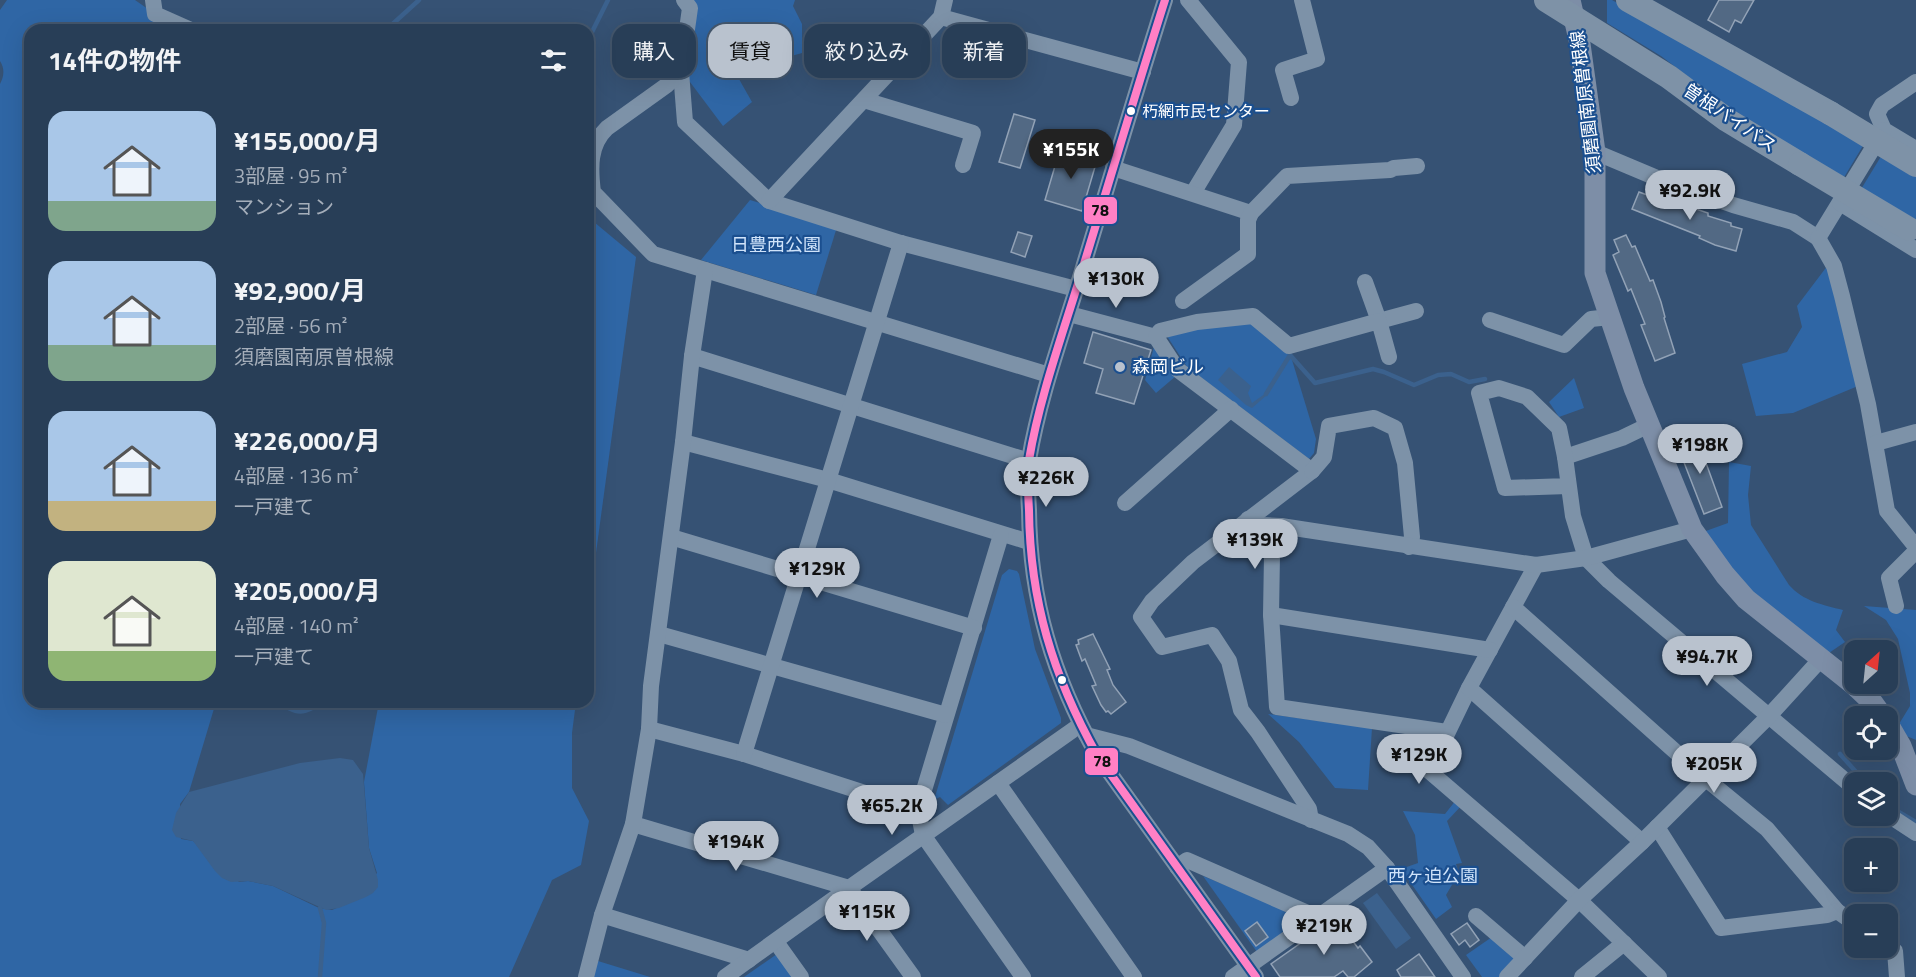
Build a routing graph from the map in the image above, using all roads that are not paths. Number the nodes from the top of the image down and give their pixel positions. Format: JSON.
{"nodes":[{"id":1,"x":153,"y":0,"type":"edge"},
{"id":2,"x":684,"y":0,"type":"edge"},
{"id":3,"x":945,"y":0,"type":"edge"},
{"id":4,"x":1164,"y":0,"type":"edge"},
{"id":5,"x":1188,"y":0,"type":"edge"},
{"id":6,"x":1302,"y":0,"type":"edge"},
{"id":7,"x":1546,"y":0,"type":"edge"},
{"id":8,"x":1628,"y":0,"type":"edge"},
{"id":9,"x":1572,"y":9,"type":"edge"},
{"id":10,"x":941,"y":17,"type":"junction"},
{"id":11,"x":177,"y":24,"type":"edge"},
{"id":12,"x":688,"y":24,"type":"edge"},
{"id":13,"x":1143,"y":72,"type":"junction"},
{"id":14,"x":673,"y":78,"type":"edge"},
{"id":15,"x":681,"y":78,"type":"edge"},
{"id":16,"x":1914,"y":88,"type":"edge"},
{"id":17,"x":1291,"y":98,"type":"dead end"},
{"id":18,"x":864,"y":100,"type":"junction"},
{"id":19,"x":1884,"y":130,"type":"junction"},
{"id":20,"x":594,"y":147,"type":"edge"},
{"id":21,"x":1916,"y":149,"type":"edge"},
{"id":22,"x":1595,"y":152,"type":"junction"},
{"id":23,"x":963,"y":165,"type":"dead end"},
{"id":24,"x":1916,"y":165,"type":"edge"},
{"id":25,"x":1417,"y":166,"type":"dead end"},
{"id":26,"x":1113,"y":168,"type":"junction"},
{"id":27,"x":594,"y":193,"type":"edge"},
{"id":28,"x":1193,"y":193,"type":"junction"},
{"id":29,"x":769,"y":201,"type":"junction"},
{"id":30,"x":1840,"y":203,"type":"junction"},
{"id":31,"x":1251,"y":213,"type":"junction"},
{"id":32,"x":1914,"y":237,"type":"edge"},
{"id":33,"x":1818,"y":238,"type":"junction"},
{"id":34,"x":901,"y":243,"type":"junction"},
{"id":35,"x":705,"y":270,"type":"junction"},
{"id":36,"x":1365,"y":282,"type":"dead end"},
{"id":37,"x":1076,"y":289,"type":"junction"},
{"id":38,"x":1183,"y":301,"type":"dead end"},
{"id":39,"x":1416,"y":311,"type":"dead end"},
{"id":40,"x":1068,"y":314,"type":"junction"},
{"id":41,"x":1610,"y":317,"type":"junction"},
{"id":42,"x":1490,"y":320,"type":"dead end"},
{"id":43,"x":1379,"y":321,"type":"junction"},
{"id":44,"x":876,"y":323,"type":"junction"},
{"id":45,"x":1156,"y":337,"type":"junction"},
{"id":46,"x":692,"y":356,"type":"junction"},
{"id":47,"x":1389,"y":357,"type":"dead end"},
{"id":48,"x":1049,"y":375,"type":"junction"},
{"id":49,"x":850,"y":406,"type":"junction"},
{"id":50,"x":1231,"y":410,"type":"junction"},
{"id":51,"x":1649,"y":425,"type":"junction"},
{"id":52,"x":1916,"y":432,"type":"edge"},
{"id":53,"x":683,"y":442,"type":"junction"},
{"id":54,"x":1876,"y":443,"type":"junction"},
{"id":55,"x":1565,"y":457,"type":"junction"},
{"id":56,"x":1029,"y":462,"type":"junction"},
{"id":57,"x":1312,"y":471,"type":"junction"},
{"id":58,"x":828,"y":480,"type":"junction"},
{"id":59,"x":1568,"y":486,"type":"junction"},
{"id":60,"x":1125,"y":503,"type":"dead end"},
{"id":61,"x":1248,"y":519,"type":"junction"},
{"id":62,"x":1281,"y":526,"type":"junction"},
{"id":63,"x":1692,"y":529,"type":"junction"},
{"id":64,"x":1001,"y":535,"type":"junction"},
{"id":65,"x":671,"y":537,"type":"junction"},
{"id":66,"x":1029,"y":542,"type":"junction"},
{"id":67,"x":1409,"y":547,"type":"junction"},
{"id":68,"x":1916,"y":549,"type":"edge"},
{"id":69,"x":1586,"y":558,"type":"junction"},
{"id":70,"x":1536,"y":565,"type":"junction"},
{"id":71,"x":799,"y":575,"type":"junction"},
{"id":72,"x":1896,"y":606,"type":"dead end"},
{"id":73,"x":1513,"y":607,"type":"junction"},
{"id":74,"x":1271,"y":615,"type":"junction"},
{"id":75,"x":974,"y":628,"type":"junction"},
{"id":76,"x":659,"y":633,"type":"junction"},
{"id":77,"x":1490,"y":650,"type":"junction"},
{"id":78,"x":1821,"y":660,"type":"junction"},
{"id":79,"x":770,"y":665,"type":"junction"},
{"id":80,"x":1469,"y":688,"type":"junction"},
{"id":81,"x":1874,"y":706,"type":"edge"},
{"id":82,"x":946,"y":715,"type":"junction"},
{"id":83,"x":1768,"y":717,"type":"junction"},
{"id":84,"x":648,"y":729,"type":"junction"},
{"id":85,"x":1083,"y":730,"type":"junction"},
{"id":86,"x":1447,"y":732,"type":"junction"},
{"id":87,"x":1898,"y":735,"type":"edge"},
{"id":88,"x":1908,"y":747,"type":"edge"},
{"id":89,"x":744,"y":754,"type":"junction"},
{"id":90,"x":1705,"y":778,"type":"junction"},
{"id":91,"x":1844,"y":780,"type":"edge"},
{"id":92,"x":998,"y":783,"type":"junction"},
{"id":93,"x":1916,"y":785,"type":"edge"},
{"id":94,"x":918,"y":810,"type":"junction"},
{"id":95,"x":1311,"y":820,"type":"junction"},
{"id":96,"x":1898,"y":821,"type":"edge"},
{"id":97,"x":633,"y":824,"type":"junction"},
{"id":98,"x":1657,"y":827,"type":"junction"},
{"id":99,"x":1916,"y":833,"type":"edge"},
{"id":100,"x":922,"y":835,"type":"junction"},
{"id":101,"x":1642,"y":842,"type":"junction"},
{"id":102,"x":1177,"y":867,"type":"junction"},
{"id":103,"x":1387,"y":868,"type":"junction"},
{"id":104,"x":849,"y":888,"type":"junction"},
{"id":105,"x":1579,"y":900,"type":"junction"},
{"id":106,"x":1837,"y":911,"type":"junction"},
{"id":107,"x":602,"y":915,"type":"junction"},
{"id":108,"x":1476,"y":916,"type":"dead end"},
{"id":109,"x":1844,"y":916,"type":"edge"},
{"id":110,"x":1317,"y":917,"type":"junction"},
{"id":111,"x":776,"y":942,"type":"junction"},
{"id":112,"x":1624,"y":943,"type":"junction"},
{"id":113,"x":1525,"y":958,"type":"junction"},
{"id":114,"x":1895,"y":958,"type":"edge"},
{"id":115,"x":749,"y":960,"type":"junction"},
{"id":116,"x":1252,"y":972,"type":"edge"},
{"id":117,"x":586,"y":977,"type":"edge"},
{"id":118,"x":726,"y":977,"type":"edge"},
{"id":119,"x":801,"y":977,"type":"edge"},
{"id":120,"x":913,"y":977,"type":"edge"},
{"id":121,"x":1023,"y":977,"type":"edge"},
{"id":122,"x":1134,"y":977,"type":"edge"},
{"id":123,"x":1233,"y":977,"type":"edge"},
{"id":124,"x":1463,"y":977,"type":"edge"},
{"id":125,"x":1507,"y":977,"type":"edge"},
{"id":126,"x":1582,"y":977,"type":"edge"},
{"id":127,"x":1659,"y":977,"type":"edge"},
{"id":128,"x":1897,"y":977,"type":"edge"}],
"edges":[{"from":1,"to":11,"type":"street"},
{"from":2,"to":12,"type":"street"},
{"from":3,"to":10,"type":"street"},
{"from":4,"to":13,"type":"street"},
{"from":5,"to":28,"type":"street"},
{"from":6,"to":17,"type":"street"},
{"from":7,"to":9,"type":"highway","name":"曽根バイパス"},
{"from":8,"to":24,"type":"highway","bridge":true},
{"from":9,"to":22,"type":"main road","name":"須磨園南原曽根線"},
{"from":9,"to":32,"type":"highway","name":"曽根バイパス","bridge":true},
{"from":10,"to":13,"type":"street"},
{"from":10,"to":18,"type":"street"},
{"from":13,"to":26,"type":"street"},
{"from":14,"to":20,"type":"street"},
{"from":15,"to":29,"type":"street"},
{"from":16,"to":19,"type":"street"},
{"from":18,"to":23,"type":"street"},
{"from":18,"to":29,"type":"street"},
{"from":19,"to":21,"type":"street"},
{"from":19,"to":30,"type":"street"},
{"from":22,"to":33,"type":"street"},
{"from":22,"to":41,"type":"main road","name":"須磨園南原曽根線"},
{"from":25,"to":31,"type":"street"},
{"from":26,"to":28,"type":"street"},
{"from":26,"to":37,"type":"street"},
{"from":27,"to":35,"type":"street"},
{"from":28,"to":31,"type":"street"},
{"from":29,"to":34,"type":"street"},
{"from":30,"to":32,"type":"street"},
{"from":30,"to":33,"type":"street"},
{"from":31,"to":38,"type":"street"},
{"from":33,"to":54,"type":"street"},
{"from":34,"to":37,"type":"street"},
{"from":34,"to":44,"type":"street"},
{"from":35,"to":44,"type":"street"},
{"from":35,"to":46,"type":"street"},
{"from":36,"to":43,"type":"street"},
{"from":37,"to":40,"type":"street"},
{"from":39,"to":43,"type":"street"},
{"from":40,"to":45,"type":"street"},
{"from":40,"to":48,"type":"street"},
{"from":41,"to":42,"type":"street"},
{"from":41,"to":51,"type":"main road","name":"須磨園南原曽根線"},
{"from":43,"to":45,"type":"street"},
{"from":43,"to":47,"type":"street"},
{"from":44,"to":48,"type":"street"},
{"from":44,"to":49,"type":"street"},
{"from":45,"to":50,"type":"street"},
{"from":46,"to":49,"type":"street"},
{"from":46,"to":53,"type":"street"},
{"from":48,"to":56,"type":"street"},
{"from":49,"to":56,"type":"street"},
{"from":49,"to":58,"type":"street"},
{"from":50,"to":57,"type":"street"},
{"from":50,"to":60,"type":"street"},
{"from":51,"to":55,"type":"street"},
{"from":51,"to":63,"type":"main road","name":"須磨園南原曽根線"},
{"from":52,"to":54,"type":"street"},
{"from":53,"to":58,"type":"street"},
{"from":53,"to":65,"type":"street"},
{"from":54,"to":68,"type":"street"},
{"from":55,"to":59,"type":"street"},
{"from":55,"to":59,"type":"street"},
{"from":56,"to":66,"type":"street"},
{"from":57,"to":61,"type":"street"},
{"from":57,"to":67,"type":"street"},
{"from":58,"to":64,"type":"street"},
{"from":58,"to":71,"type":"street"},
{"from":59,"to":69,"type":"street"},
{"from":61,"to":62,"type":"street"},
{"from":61,"to":95,"type":"street"},
{"from":62,"to":67,"type":"street"},
{"from":62,"to":74,"type":"street"},
{"from":63,"to":69,"type":"street"},
{"from":63,"to":78,"type":"main road","name":"須磨園南原曽根線"},
{"from":64,"to":66,"type":"street"},
{"from":64,"to":75,"type":"street"},
{"from":65,"to":71,"type":"street"},
{"from":65,"to":76,"type":"street"},
{"from":66,"to":85,"type":"street"},
{"from":67,"to":70,"type":"street"},
{"from":68,"to":72,"type":"street"},
{"from":69,"to":70,"type":"street"},
{"from":69,"to":83,"type":"street"},
{"from":70,"to":73,"type":"street"},
{"from":71,"to":75,"type":"street"},
{"from":71,"to":79,"type":"street"},
{"from":73,"to":77,"type":"street"},
{"from":73,"to":90,"type":"street"},
{"from":74,"to":77,"type":"street"},
{"from":74,"to":86,"type":"street"},
{"from":75,"to":82,"type":"street"},
{"from":76,"to":79,"type":"street"},
{"from":76,"to":84,"type":"street"},
{"from":77,"to":80,"type":"street"},
{"from":78,"to":81,"type":"main road","name":"須磨園南原曽根線"},
{"from":78,"to":83,"type":"street"},
{"from":79,"to":82,"type":"street"},
{"from":79,"to":89,"type":"street"},
{"from":80,"to":86,"type":"street"},
{"from":80,"to":101,"type":"street"},
{"from":82,"to":94,"type":"street"},
{"from":83,"to":90,"type":"street"},
{"from":83,"to":91,"type":"street"},
{"from":84,"to":89,"type":"street"},
{"from":84,"to":97,"type":"street"},
{"from":85,"to":92,"type":"street"},
{"from":85,"to":95,"type":"street"},
{"from":85,"to":102,"type":"street"},
{"from":86,"to":105,"type":"street"},
{"from":87,"to":88,"type":"main road"},
{"from":88,"to":93,"type":"main road"},
{"from":89,"to":94,"type":"street"},
{"from":90,"to":98,"type":"street"},
{"from":90,"to":106,"type":"street"},
{"from":92,"to":100,"type":"street"},
{"from":92,"to":122,"type":"street"},
{"from":94,"to":100,"type":"street"},
{"from":95,"to":103,"type":"street"},
{"from":96,"to":99,"type":"street"},
{"from":97,"to":104,"type":"street"},
{"from":97,"to":107,"type":"street"},
{"from":98,"to":101,"type":"street"},
{"from":98,"to":106,"type":"street"},
{"from":100,"to":104,"type":"street"},
{"from":100,"to":121,"type":"street"},
{"from":101,"to":105,"type":"street"},
{"from":102,"to":110,"type":"street"},
{"from":102,"to":116,"type":"street"},
{"from":103,"to":110,"type":"street"},
{"from":103,"to":124,"type":"street"},
{"from":104,"to":111,"type":"street"},
{"from":104,"to":120,"type":"street"},
{"from":105,"to":112,"type":"street"},
{"from":105,"to":113,"type":"street"},
{"from":106,"to":109,"type":"street"},
{"from":107,"to":115,"type":"street"},
{"from":107,"to":117,"type":"street"},
{"from":108,"to":113,"type":"street"},
{"from":110,"to":116,"type":"street"},
{"from":111,"to":115,"type":"street"},
{"from":111,"to":119,"type":"street"},
{"from":112,"to":126,"type":"street"},
{"from":112,"to":127,"type":"street"},
{"from":113,"to":125,"type":"street"},
{"from":114,"to":128,"type":"street"},
{"from":115,"to":118,"type":"street"},
{"from":116,"to":123,"type":"street"}]}
